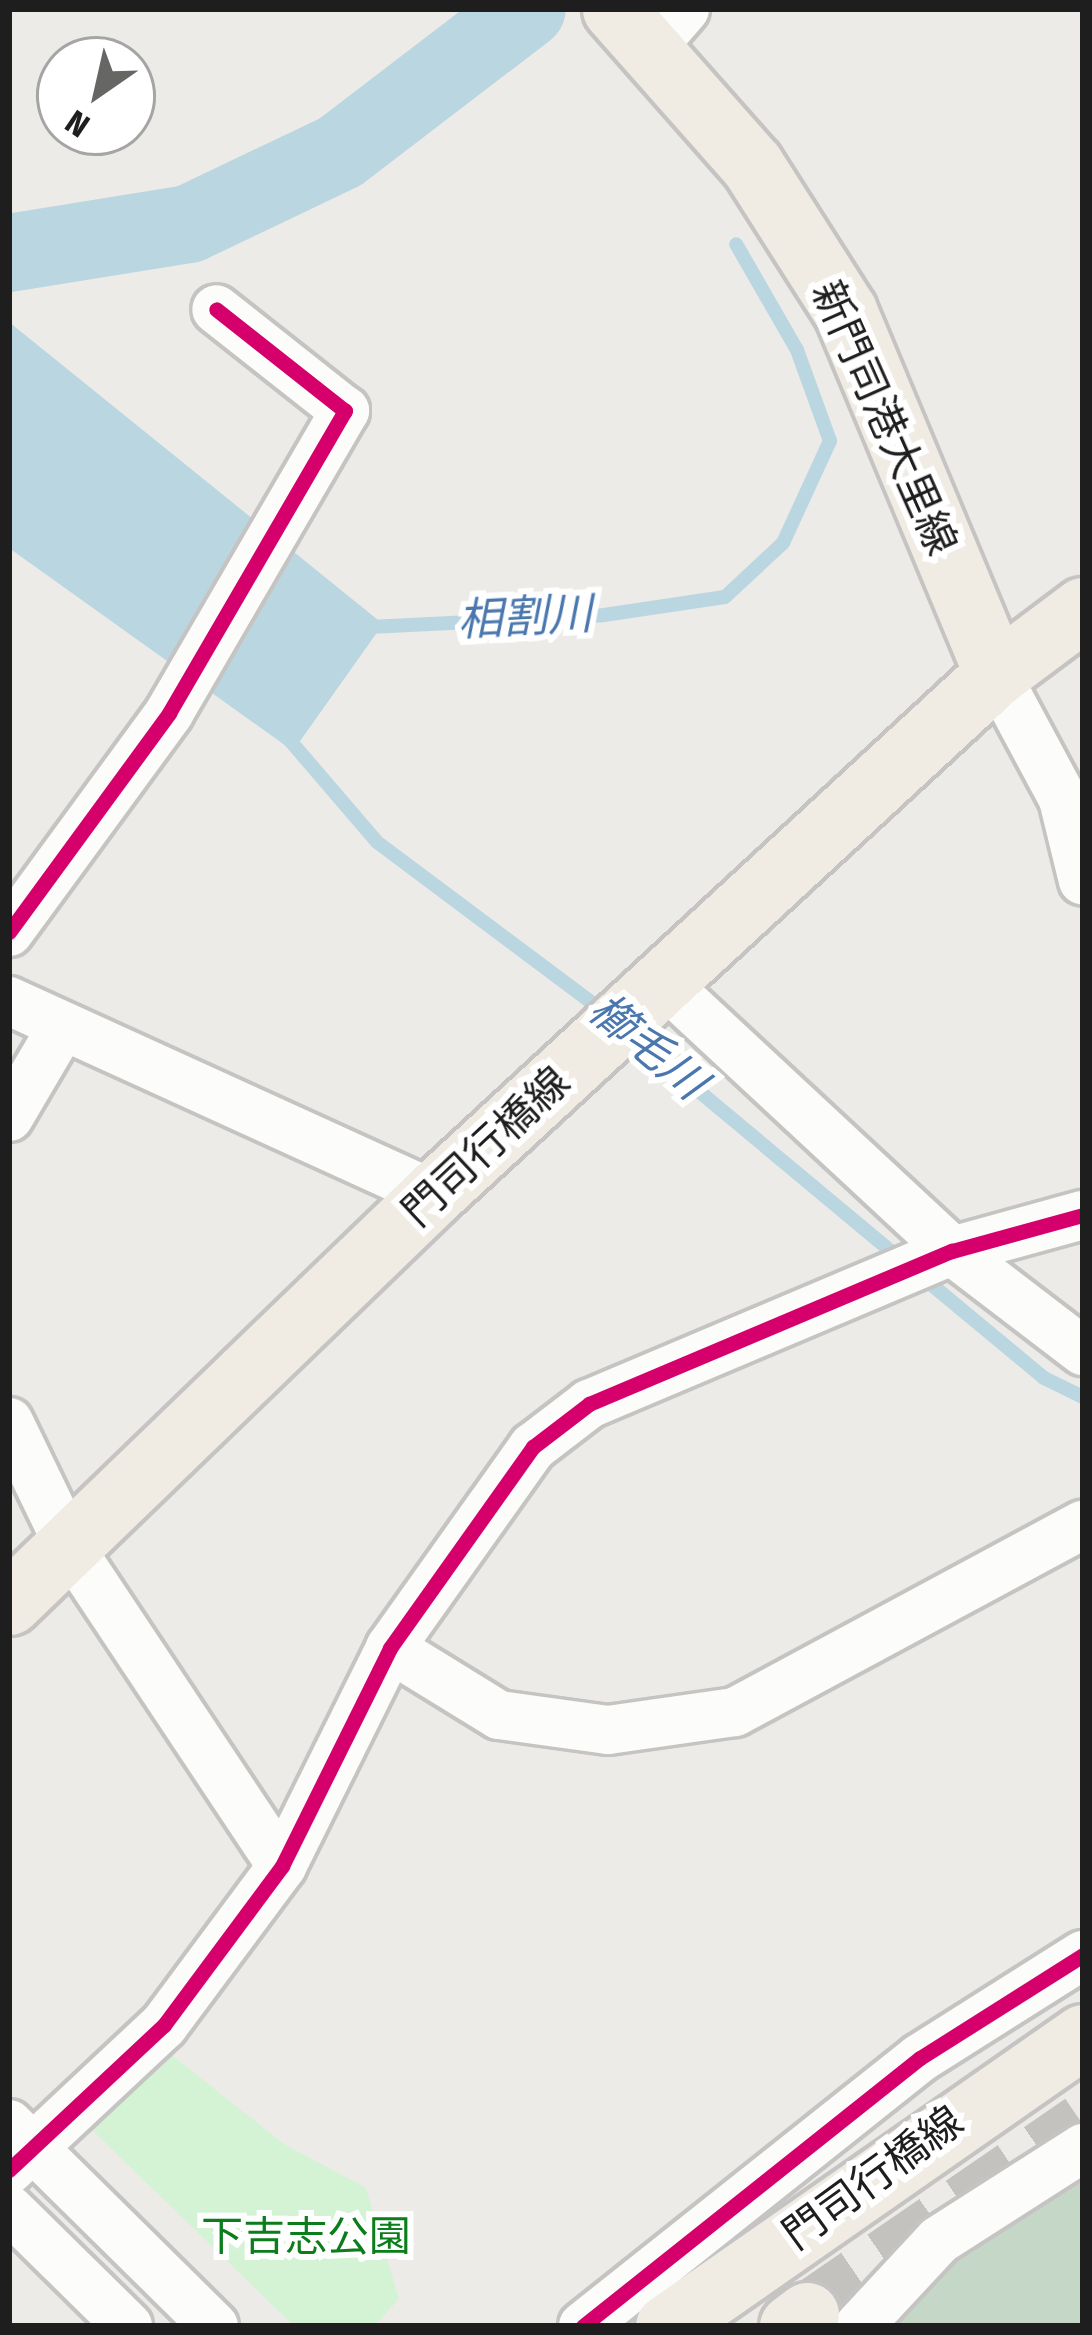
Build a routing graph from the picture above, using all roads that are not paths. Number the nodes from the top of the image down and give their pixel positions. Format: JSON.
{"nodes":[{"id":1,"x":651,"y":21,"type":"edge"},
{"id":2,"x":216,"y":309,"type":"dead end"},
{"id":3,"x":1083,"y":609,"type":"edge"},
{"id":4,"x":996,"y":674,"type":"junction"},
{"id":5,"x":1083,"y":881,"type":"edge"},
{"id":6,"x":9,"y":932,"type":"edge"},
{"id":7,"x":664,"y":983,"type":"junction"},
{"id":8,"x":9,"y":1001,"type":"edge"},
{"id":9,"x":62,"y":1027,"type":"junction"},
{"id":10,"x":9,"y":1117,"type":"edge"},
{"id":11,"x":433,"y":1194,"type":"junction"},
{"id":12,"x":1083,"y":1215,"type":"edge"},
{"id":13,"x":952,"y":1251,"type":"junction"},
{"id":14,"x":1083,"y":1351,"type":"edge"},
{"id":15,"x":9,"y":1422,"type":"edge"},
{"id":16,"x":1083,"y":1525,"type":"edge"},
{"id":17,"x":69,"y":1546,"type":"junction"},
{"id":18,"x":9,"y":1603,"type":"edge"},
{"id":19,"x":390,"y":1648,"type":"junction"},
{"id":20,"x":282,"y":1865,"type":"junction"},
{"id":21,"x":1083,"y":1955,"type":"edge"},
{"id":22,"x":1083,"y":2036,"type":"edge"},
{"id":23,"x":18,"y":2148,"type":"edge"},
{"id":24,"x":1083,"y":2148,"type":"edge"},
{"id":25,"x":9,"y":2209,"type":"edge"},
{"id":26,"x":819,"y":2322,"type":"edge"},
{"id":27,"x":128,"y":2326,"type":"edge"},
{"id":28,"x":214,"y":2326,"type":"edge"},
{"id":29,"x":583,"y":2326,"type":"edge"},
{"id":30,"x":667,"y":2326,"type":"edge"}],
"edges":[{"from":1,"to":4,"type":"main road","name":"新門司港大里線"},
{"from":2,"to":6,"type":"street"},
{"from":3,"to":4,"type":"main road","name":"門司行橋線"},
{"from":4,"to":5,"type":"street"},
{"from":4,"to":7,"type":"main road","name":"門司行橋線"},
{"from":7,"to":11,"type":"main road","name":"門司行橋線"},
{"from":7,"to":13,"type":"street"},
{"from":8,"to":9,"type":"street"},
{"from":9,"to":10,"type":"street"},
{"from":9,"to":11,"type":"street"},
{"from":11,"to":17,"type":"main road","name":"門司行橋線"},
{"from":12,"to":13,"type":"street"},
{"from":13,"to":14,"type":"street"},
{"from":13,"to":19,"type":"street"},
{"from":15,"to":17,"type":"street"},
{"from":16,"to":19,"type":"street"},
{"from":17,"to":18,"type":"main road","name":"門司行橋線"},
{"from":17,"to":20,"type":"street"},
{"from":19,"to":20,"type":"street"},
{"from":20,"to":23,"type":"street"},
{"from":21,"to":29,"type":"street"},
{"from":22,"to":30,"type":"main road","name":"門司行橋線"},
{"from":23,"to":28,"type":"street"},
{"from":24,"to":26,"type":"street"},
{"from":25,"to":27,"type":"street"}]}
